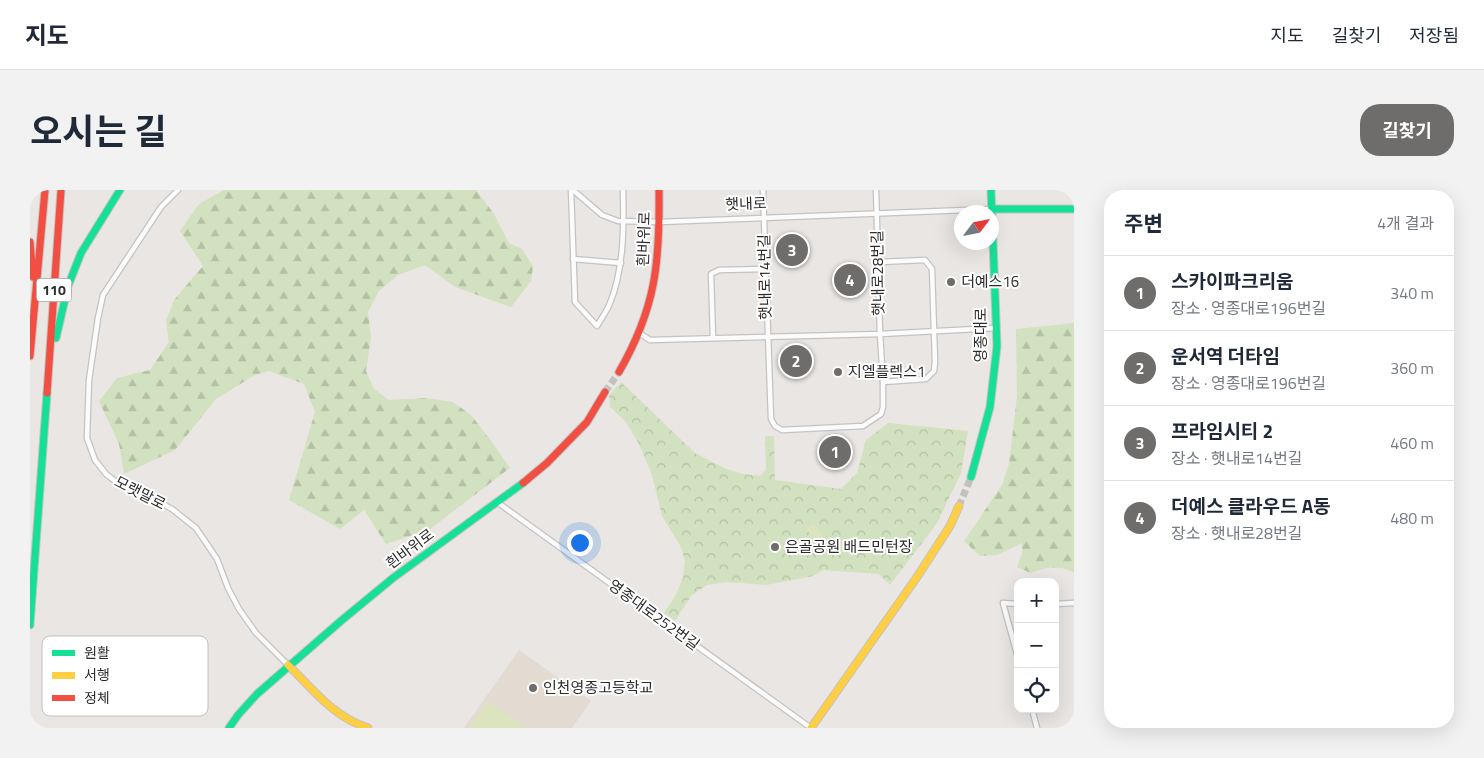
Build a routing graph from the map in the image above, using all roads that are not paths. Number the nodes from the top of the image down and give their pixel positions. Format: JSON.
{"nodes":[{"id":1,"x":45,"y":190,"type":"edge"},
{"id":2,"x":61,"y":190,"type":"edge"},
{"id":3,"x":120,"y":190,"type":"edge"},
{"id":4,"x":126,"y":190,"type":"edge"},
{"id":5,"x":178,"y":190,"type":"edge"},
{"id":6,"x":572,"y":190,"type":"edge"},
{"id":7,"x":623,"y":190,"type":"edge"},
{"id":8,"x":659,"y":190,"type":"edge"},
{"id":9,"x":763,"y":190,"type":"edge"},
{"id":10,"x":876,"y":190,"type":"edge"},
{"id":11,"x":991,"y":190,"type":"edge"},
{"id":12,"x":992,"y":205,"type":"edge"},
{"id":13,"x":999,"y":209,"type":"edge"},
{"id":14,"x":1074,"y":209,"type":"edge"},
{"id":15,"x":954,"y":210,"type":"edge"},
{"id":16,"x":877,"y":213,"type":"junction"},
{"id":17,"x":764,"y":218,"type":"junction"},
{"id":18,"x":624,"y":221,"type":"junction"},
{"id":19,"x":660,"y":222,"type":"junction"},
{"id":20,"x":95,"y":229,"type":"junction"},
{"id":21,"x":30,"y":242,"type":"edge"},
{"id":22,"x":993,"y":250,"type":"edge"},
{"id":23,"x":573,"y":259,"type":"junction"},
{"id":24,"x":621,"y":262,"type":"junction"},
{"id":25,"x":879,"y":262,"type":"junction"},
{"id":26,"x":765,"y":269,"type":"junction"},
{"id":27,"x":34,"y":305,"type":"junction"},
{"id":28,"x":996,"y":328,"type":"junction"},
{"id":29,"x":934,"y":332,"type":"junction"},
{"id":30,"x":639,"y":333,"type":"junction"},
{"id":31,"x":880,"y":334,"type":"junction"},
{"id":32,"x":767,"y":336,"type":"junction"},
{"id":33,"x":713,"y":338,"type":"junction"},
{"id":34,"x":30,"y":356,"type":"edge"},
{"id":35,"x":619,"y":372,"type":"tunnel mouth"},
{"id":36,"x":883,"y":382,"type":"junction"},
{"id":37,"x":48,"y":390,"type":"junction"},
{"id":38,"x":605,"y":392,"type":"tunnel mouth"},
{"id":39,"x":971,"y":477,"type":"tunnel mouth"},
{"id":40,"x":497,"y":502,"type":"junction"},
{"id":41,"x":959,"y":506,"type":"tunnel mouth"},
{"id":42,"x":1074,"y":602,"type":"edge"},
{"id":43,"x":1014,"y":604,"type":"edge"},
{"id":44,"x":1059,"y":604,"type":"edge"},
{"id":45,"x":30,"y":625,"type":"edge"},
{"id":46,"x":1014,"y":643,"type":"edge"},
{"id":47,"x":288,"y":665,"type":"junction"},
{"id":48,"x":1033,"y":713,"type":"edge"},
{"id":49,"x":229,"y":728,"type":"edge"},
{"id":50,"x":368,"y":728,"type":"edge"},
{"id":51,"x":811,"y":728,"type":"edge"},
{"id":52,"x":1037,"y":728,"type":"edge"}],
"edges":[{"from":1,"to":27,"type":"main road","number":"110"},
{"from":2,"to":37,"type":"main road","number":"110"},
{"from":3,"to":20,"type":"main road"},
{"from":4,"to":20,"type":"main road"},
{"from":5,"to":47,"type":"street","name":"모랫말로"},
{"from":6,"to":18,"type":"street"},
{"from":6,"to":23,"type":"street"},
{"from":7,"to":18,"type":"street"},
{"from":8,"to":19,"type":"main road","name":"흰바위로"},
{"from":9,"to":17,"type":"street","name":"햇내로14번길"},
{"from":10,"to":16,"type":"street","name":"햇내로28번길"},
{"from":11,"to":12,"type":"main road","name":"영종대로"},
{"from":13,"to":14,"type":"main road","name":"햇내로"},
{"from":15,"to":16,"type":"street","name":"햇내로"},
{"from":16,"to":17,"type":"street","name":"햇내로"},
{"from":16,"to":25,"type":"street","name":"햇내로28번길"},
{"from":17,"to":19,"type":"street","name":"햇내로"},
{"from":17,"to":26,"type":"street","name":"햇내로14번길"},
{"from":18,"to":19,"type":"street"},
{"from":18,"to":24,"type":"street"},
{"from":19,"to":30,"type":"main road","name":"흰바위로"},
{"from":20,"to":37,"type":"main road"},
{"from":21,"to":27,"type":"main road"},
{"from":22,"to":28,"type":"main road","name":"영종대로"},
{"from":23,"to":24,"type":"street"},
{"from":23,"to":24,"type":"street"},
{"from":25,"to":29,"type":"street"},
{"from":25,"to":31,"type":"street","name":"햇내로28번길"},
{"from":26,"to":32,"type":"street","name":"햇내로14번길"},
{"from":26,"to":33,"type":"street"},
{"from":27,"to":34,"type":"main road","number":"110"},
{"from":28,"to":29,"type":"street"},
{"from":28,"to":39,"type":"main road","name":"영종대로"},
{"from":29,"to":31,"type":"street"},
{"from":29,"to":36,"type":"street"},
{"from":30,"to":33,"type":"street"},
{"from":30,"to":35,"type":"main road","name":"흰바위로"},
{"from":31,"to":32,"type":"street"},
{"from":31,"to":36,"type":"street","name":"햇내로28번길"},
{"from":32,"to":33,"type":"street"},
{"from":32,"to":36,"type":"street","name":"햇내로14번길"},
{"from":37,"to":45,"type":"main road","number":"110"},
{"from":38,"to":40,"type":"main road","name":"흰바위로"},
{"from":40,"to":47,"type":"main road","name":"흰바위로"},
{"from":40,"to":51,"type":"street","name":"영종대로252번길"},
{"from":41,"to":51,"type":"main road"},
{"from":42,"to":44,"type":"street"},
{"from":43,"to":46,"type":"street"},
{"from":47,"to":49,"type":"main road","name":"흰바위로"},
{"from":47,"to":50,"type":"main road"},
{"from":48,"to":52,"type":"street"}]}
